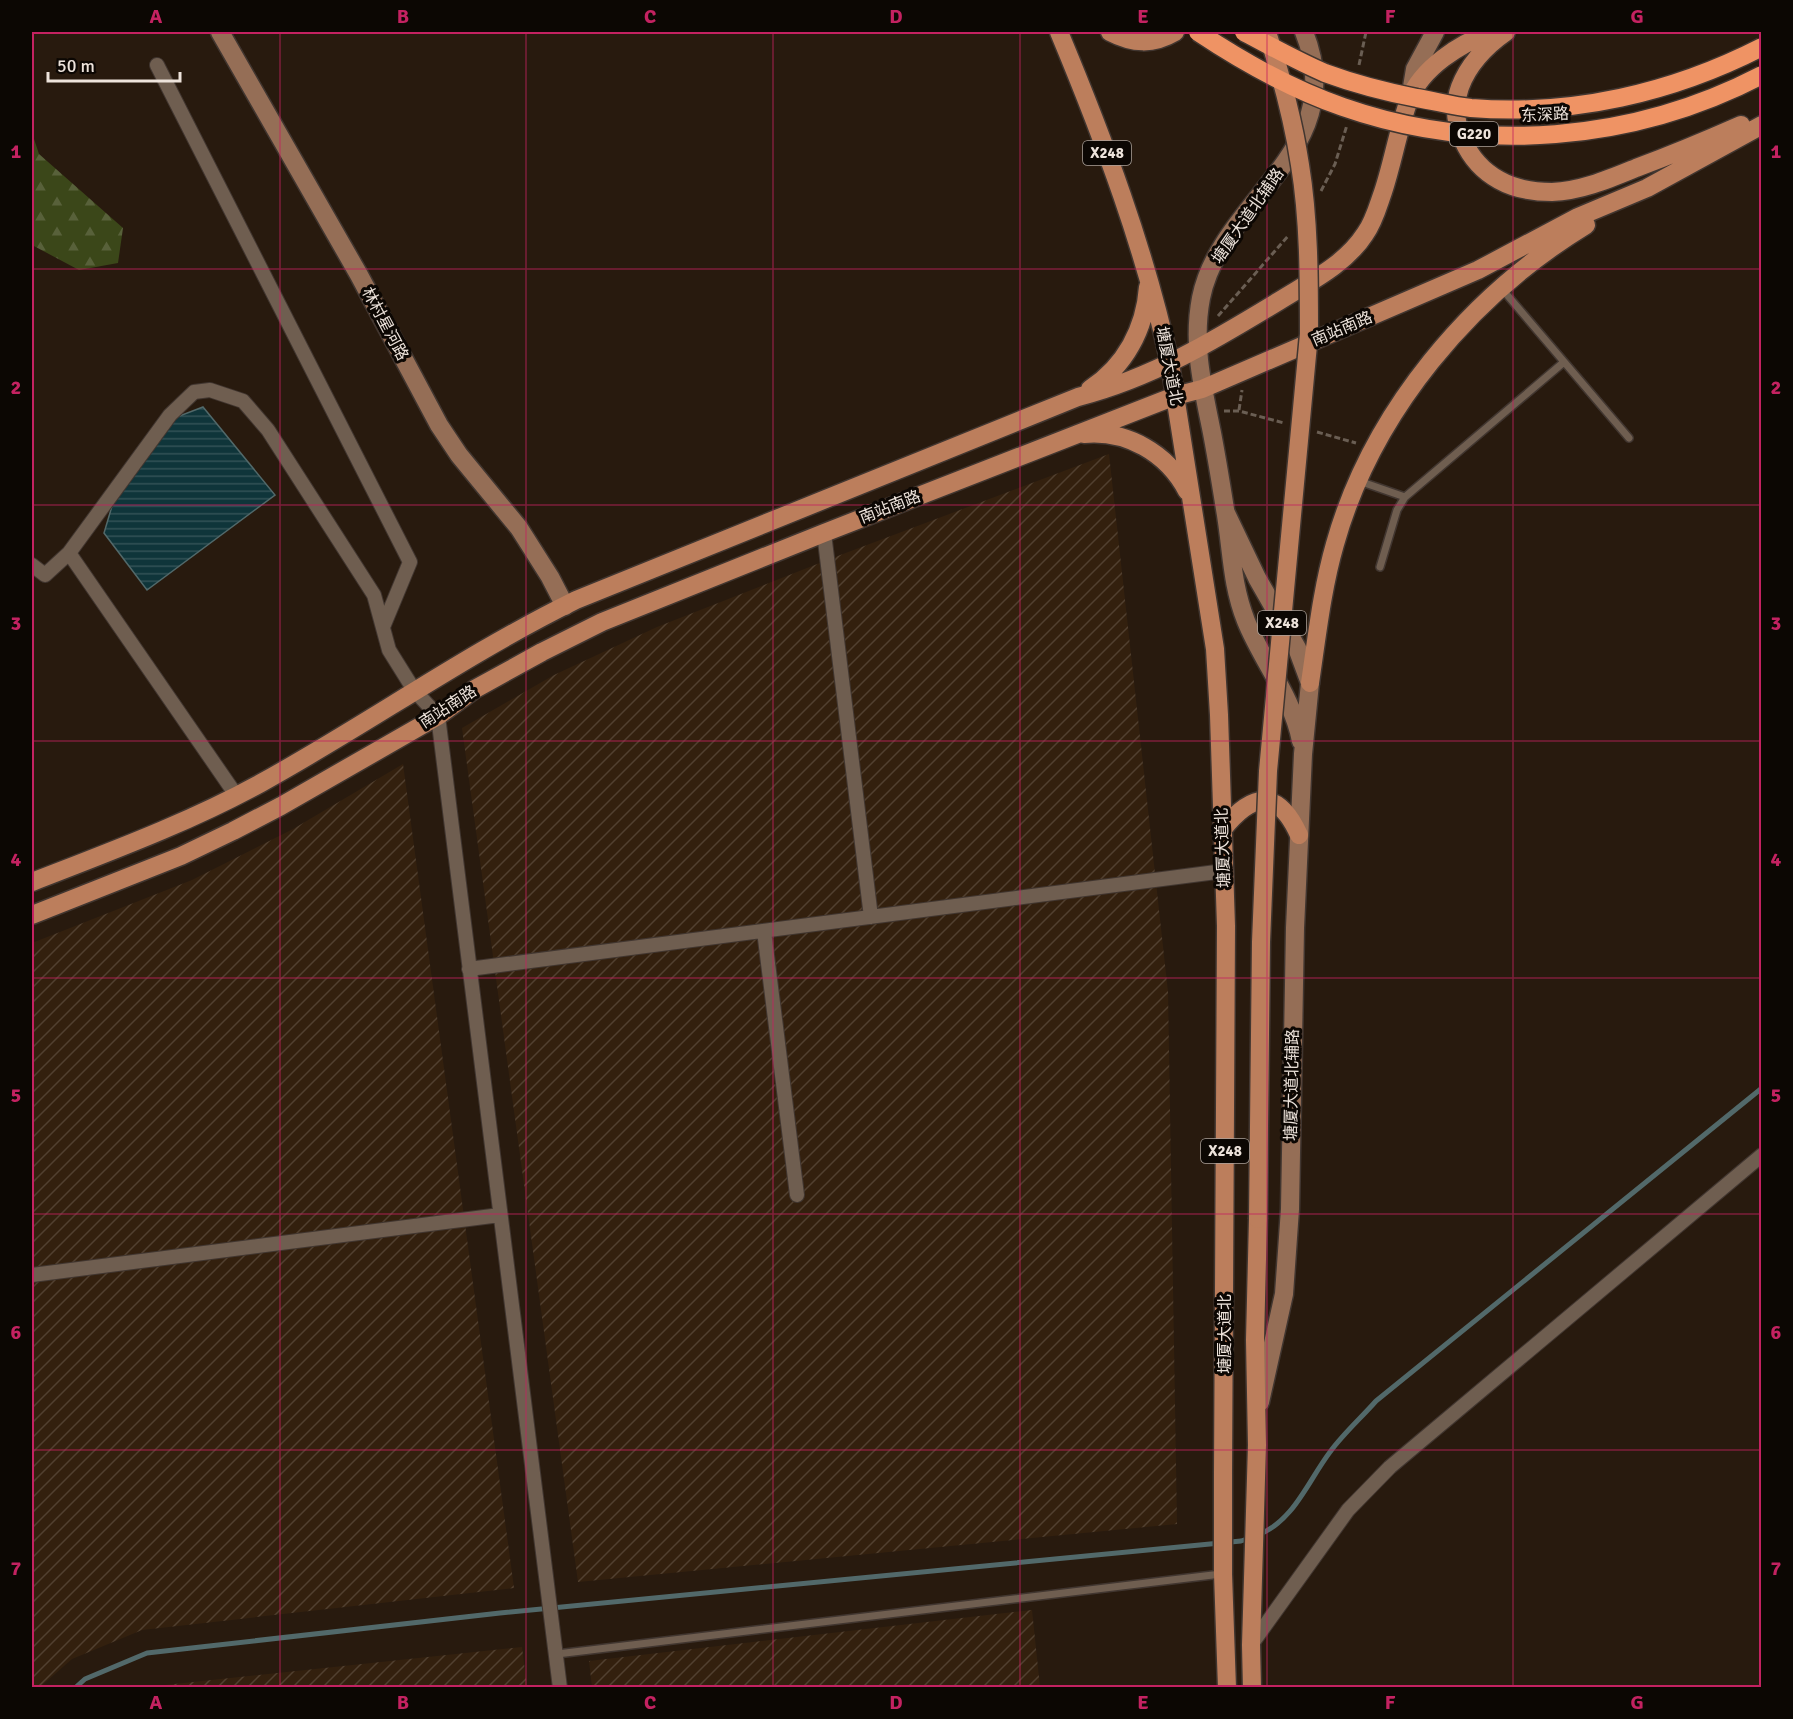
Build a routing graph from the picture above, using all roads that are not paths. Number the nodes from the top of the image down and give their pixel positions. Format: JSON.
{"nodes":[{"id":1,"x":220,"y":32,"type":"edge"},
{"id":2,"x":1059,"y":32,"type":"edge"},
{"id":3,"x":1110,"y":32,"type":"edge"},
{"id":4,"x":1175,"y":32,"type":"edge"},
{"id":5,"x":1198,"y":32,"type":"edge"},
{"id":6,"x":1244,"y":32,"type":"edge"},
{"id":7,"x":1267,"y":32,"type":"edge"},
{"id":8,"x":1304,"y":32,"type":"edge"},
{"id":9,"x":1435,"y":32,"type":"edge"},
{"id":10,"x":1491,"y":32,"type":"edge"},
{"id":11,"x":1506,"y":32,"type":"edge"},
{"id":12,"x":1761,"y":47,"type":"edge"},
{"id":13,"x":158,"y":65,"type":"dead end"},
{"id":14,"x":1761,"y":75,"type":"edge"},
{"id":15,"x":1410,"y":99,"type":"junction"},
{"id":16,"x":1761,"y":116,"type":"edge"},
{"id":17,"x":1761,"y":125,"type":"edge"},
{"id":18,"x":1647,"y":188,"type":"junction"},
{"id":19,"x":1148,"y":276,"type":"junction"},
{"id":20,"x":1502,"y":288,"type":"junction"},
{"id":21,"x":1197,"y":350,"type":"junction"},
{"id":22,"x":1564,"y":362,"type":"junction"},
{"id":23,"x":1170,"y":364,"type":"junction"},
{"id":24,"x":1202,"y":389,"type":"junction"},
{"id":25,"x":1174,"y":396,"type":"junction"},
{"id":26,"x":1078,"y":397,"type":"junction"},
{"id":27,"x":1073,"y":435,"type":"junction"},
{"id":28,"x":1629,"y":438,"type":"dead end"},
{"id":29,"x":1357,"y":480,"type":"junction"},
{"id":30,"x":1405,"y":496,"type":"junction"},
{"id":31,"x":1192,"y":504,"type":"junction"},
{"id":32,"x":1226,"y":513,"type":"junction"},
{"id":33,"x":824,"y":533,"type":"junction"},
{"id":34,"x":69,"y":554,"type":"junction"},
{"id":35,"x":32,"y":565,"type":"edge"},
{"id":36,"x":1380,"y":567,"type":"dead end"},
{"id":37,"x":565,"y":606,"type":"junction"},
{"id":38,"x":383,"y":627,"type":"junction"},
{"id":39,"x":1310,"y":682,"type":"junction"},
{"id":40,"x":414,"y":690,"type":"junction"},
{"id":41,"x":438,"y":716,"type":"junction"},
{"id":42,"x":1303,"y":754,"type":"junction"},
{"id":43,"x":236,"y":795,"type":"junction"},
{"id":44,"x":1223,"y":830,"type":"junction"},
{"id":45,"x":1299,"y":836,"type":"junction"},
{"id":46,"x":1224,"y":871,"type":"junction"},
{"id":47,"x":32,"y":882,"type":"edge"},
{"id":48,"x":32,"y":915,"type":"edge"},
{"id":49,"x":871,"y":917,"type":"junction"},
{"id":50,"x":764,"y":931,"type":"junction"},
{"id":51,"x":469,"y":969,"type":"junction"},
{"id":52,"x":1761,"y":1155,"type":"edge"},
{"id":53,"x":797,"y":1195,"type":"dead end"},
{"id":54,"x":500,"y":1215,"type":"junction"},
{"id":55,"x":32,"y":1275,"type":"edge"},
{"id":56,"x":1257,"y":1413,"type":"junction"},
{"id":57,"x":1223,"y":1569,"type":"junction"},
{"id":58,"x":1251,"y":1645,"type":"junction"},
{"id":59,"x":556,"y":1654,"type":"junction"},
{"id":60,"x":560,"y":1688,"type":"edge"},
{"id":61,"x":1227,"y":1688,"type":"edge"},
{"id":62,"x":1252,"y":1688,"type":"edge"}],
"edges":[{"from":1,"to":37,"type":"main road","name":"林村星河路"},
{"from":2,"to":19,"type":"main road","name":"塘厦大道北","number":"X248"},
{"from":3,"to":4,"type":"main road"},
{"from":5,"to":14,"type":"highway","name":"东深路","number":"G220","bridge":true},
{"from":6,"to":12,"type":"highway","name":"东深路","number":"G220","bridge":true},
{"from":7,"to":56,"type":"main road","name":"塘厦大道北","number":"X248","bridge":true},
{"from":8,"to":21,"type":"main road","name":"塘厦大道北辅路"},
{"from":9,"to":15,"type":"main road"},
{"from":10,"to":15,"type":"main road","name":"南站南路"},
{"from":11,"to":16,"type":"main road"},
{"from":13,"to":38,"type":"street"},
{"from":15,"to":21,"type":"main road","name":"南站南路"},
{"from":17,"to":18,"type":"main road","name":"南站南路"},
{"from":18,"to":20,"type":"main road"},
{"from":18,"to":24,"type":"main road","name":"南站南路"},
{"from":19,"to":23,"type":"main road","name":"塘厦大道北","number":"X248"},
{"from":19,"to":26,"type":"main road"},
{"from":20,"to":22,"type":"lane"},
{"from":20,"to":29,"type":"main road"},
{"from":21,"to":23,"type":"main road","name":"南站南路"},
{"from":21,"to":24,"type":"main road","name":"塘厦大道北辅路"},
{"from":22,"to":28,"type":"lane"},
{"from":22,"to":30,"type":"lane"},
{"from":23,"to":25,"type":"main road","name":"塘厦大道北","number":"X248"},
{"from":23,"to":26,"type":"main road","name":"南站南路"},
{"from":24,"to":25,"type":"main road","name":"南站南路"},
{"from":24,"to":32,"type":"main road","name":"塘厦大道北辅路"},
{"from":25,"to":27,"type":"main road","name":"南站南路"},
{"from":25,"to":31,"type":"main road","name":"塘厦大道北","number":"X248"},
{"from":26,"to":37,"type":"main road","name":"南站南路"},
{"from":27,"to":31,"type":"main road"},
{"from":27,"to":33,"type":"main road","name":"南站南路"},
{"from":29,"to":30,"type":"lane"},
{"from":29,"to":39,"type":"main road"},
{"from":30,"to":36,"type":"lane"},
{"from":31,"to":44,"type":"main road","name":"塘厦大道北","number":"X248"},
{"from":32,"to":39,"type":"main road","name":"塘厦大道北辅路"},
{"from":32,"to":42,"type":"main road","name":"塘厦大道北辅路"},
{"from":33,"to":41,"type":"main road","name":"南站南路"},
{"from":33,"to":49,"type":"street"},
{"from":34,"to":35,"type":"street"},
{"from":34,"to":38,"type":"street"},
{"from":34,"to":43,"type":"street"},
{"from":37,"to":40,"type":"main road","name":"南站南路"},
{"from":38,"to":40,"type":"street"},
{"from":39,"to":42,"type":"main road","name":"塘厦大道北辅路"},
{"from":40,"to":41,"type":"street"},
{"from":40,"to":43,"type":"main road","name":"南站南路"},
{"from":41,"to":48,"type":"main road","name":"南站南路"},
{"from":41,"to":51,"type":"street"},
{"from":42,"to":45,"type":"main road","name":"塘厦大道北辅路"},
{"from":43,"to":47,"type":"main road","name":"南站南路"},
{"from":44,"to":45,"type":"main road"},
{"from":44,"to":46,"type":"main road","name":"塘厦大道北","number":"X248"},
{"from":45,"to":56,"type":"main road","name":"塘厦大道北辅路"},
{"from":46,"to":49,"type":"street"},
{"from":46,"to":57,"type":"main road","name":"塘厦大道北","number":"X248"},
{"from":49,"to":50,"type":"street"},
{"from":50,"to":51,"type":"street"},
{"from":50,"to":53,"type":"street"},
{"from":51,"to":54,"type":"street"},
{"from":52,"to":58,"type":"street"},
{"from":54,"to":55,"type":"street"},
{"from":54,"to":59,"type":"street"},
{"from":56,"to":58,"type":"main road","name":"塘厦大道北","number":"X248"},
{"from":57,"to":59,"type":"lane"},
{"from":57,"to":61,"type":"main road","name":"塘厦大道北","number":"X248"},
{"from":58,"to":62,"type":"main road","name":"塘厦大道北","number":"X248"},
{"from":59,"to":60,"type":"street"}]}
